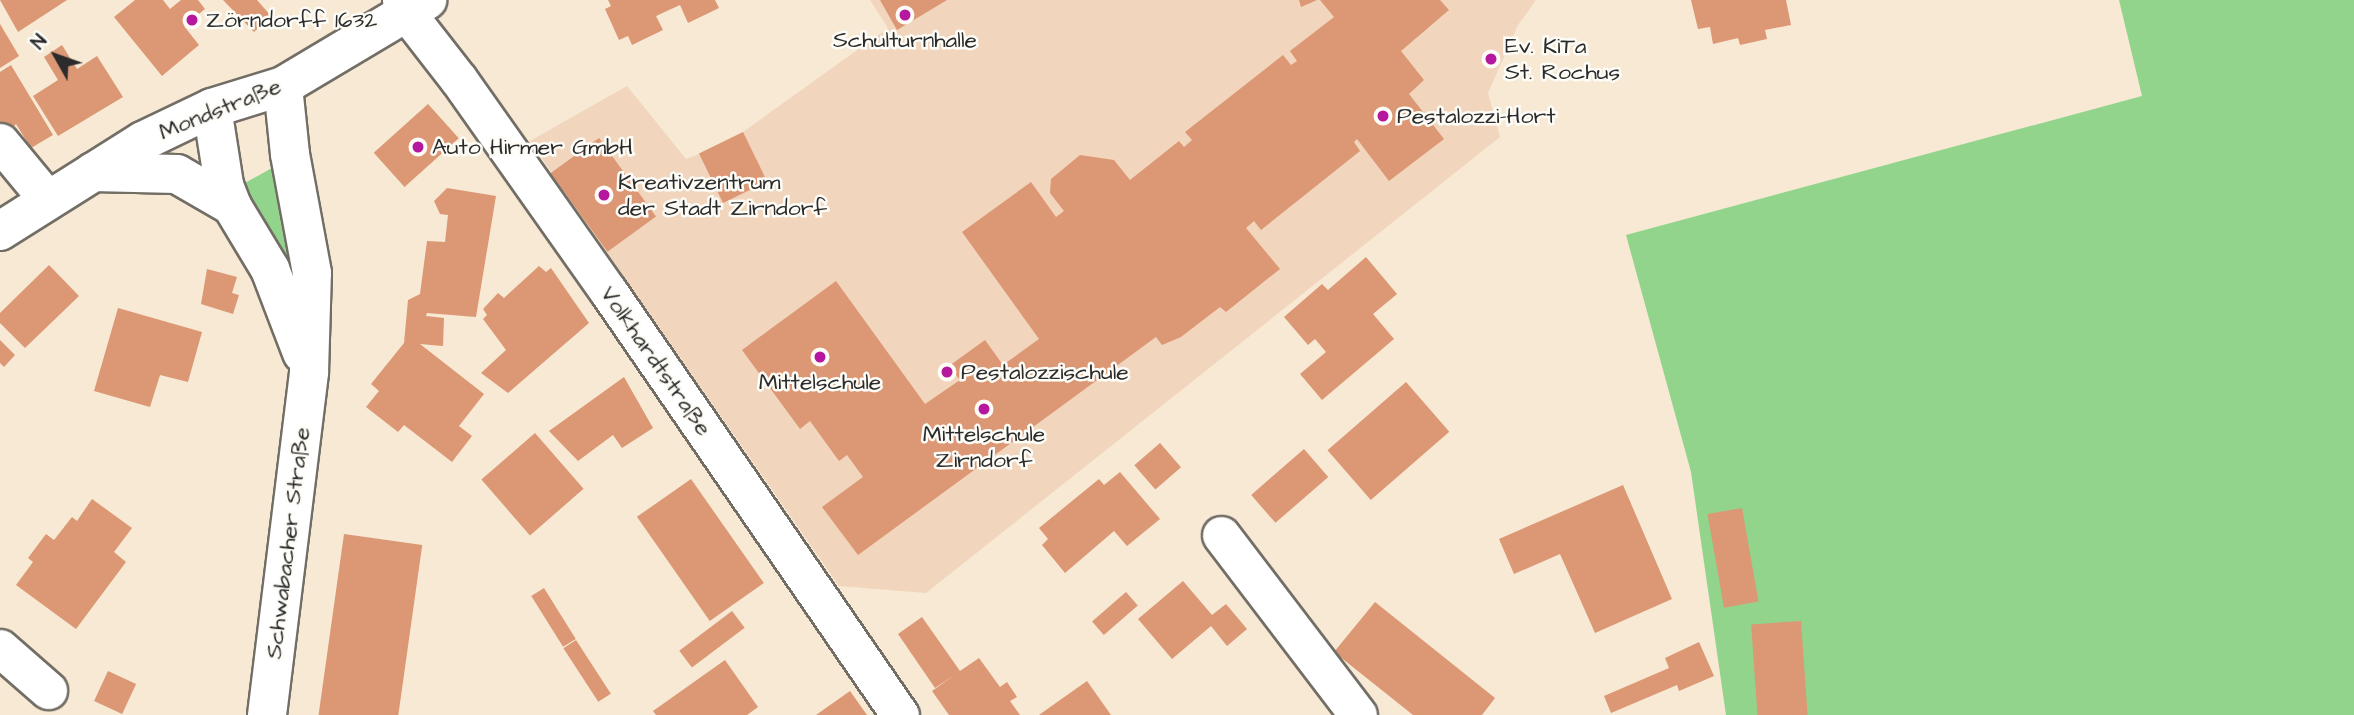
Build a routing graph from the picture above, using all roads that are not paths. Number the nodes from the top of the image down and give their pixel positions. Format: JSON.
{"nodes":[{"id":1,"x":411,"y":4,"type":"edge"},
{"id":2,"x":284,"y":86,"type":"junction"},
{"id":3,"x":212,"y":108,"type":"junction"},
{"id":4,"x":0,"y":142,"type":"edge"},
{"id":5,"x":93,"y":172,"type":"junction"},
{"id":6,"x":48,"y":200,"type":"junction"},
{"id":7,"x":232,"y":206,"type":"junction"},
{"id":8,"x":0,"y":231,"type":"edge"},
{"id":9,"x":309,"y":372,"type":"junction"},
{"id":10,"x":1222,"y":535,"type":"dead end"},
{"id":11,"x":0,"y":648,"type":"edge"},
{"id":12,"x":48,"y":690,"type":"dead end"},
{"id":13,"x":267,"y":715,"type":"edge"},
{"id":14,"x":900,"y":715,"type":"edge"},
{"id":15,"x":1358,"y":715,"type":"edge"}],
"edges":[{"from":1,"to":2,"type":"street","name":"Mondstraße"},
{"from":1,"to":14,"type":"street","name":"Volkhardtstraße"},
{"from":2,"to":3,"type":"street","name":"Mondstraße"},
{"from":2,"to":9,"type":"street","name":"Schwabacher Straße"},
{"from":3,"to":5,"type":"street","name":"Mondstraße"},
{"from":3,"to":7,"type":"street","name":"Schwabacher Straße"},
{"from":4,"to":6,"type":"street"},
{"from":5,"to":6,"type":"street","name":"Mondstraße"},
{"from":5,"to":7,"type":"street"},
{"from":6,"to":8,"type":"street","name":"Mondstraße"},
{"from":7,"to":9,"type":"street","name":"Schwabacher Straße"},
{"from":9,"to":13,"type":"street","name":"Schwabacher Straße"},
{"from":10,"to":15,"type":"street"},
{"from":11,"to":12,"type":"street"}]}
